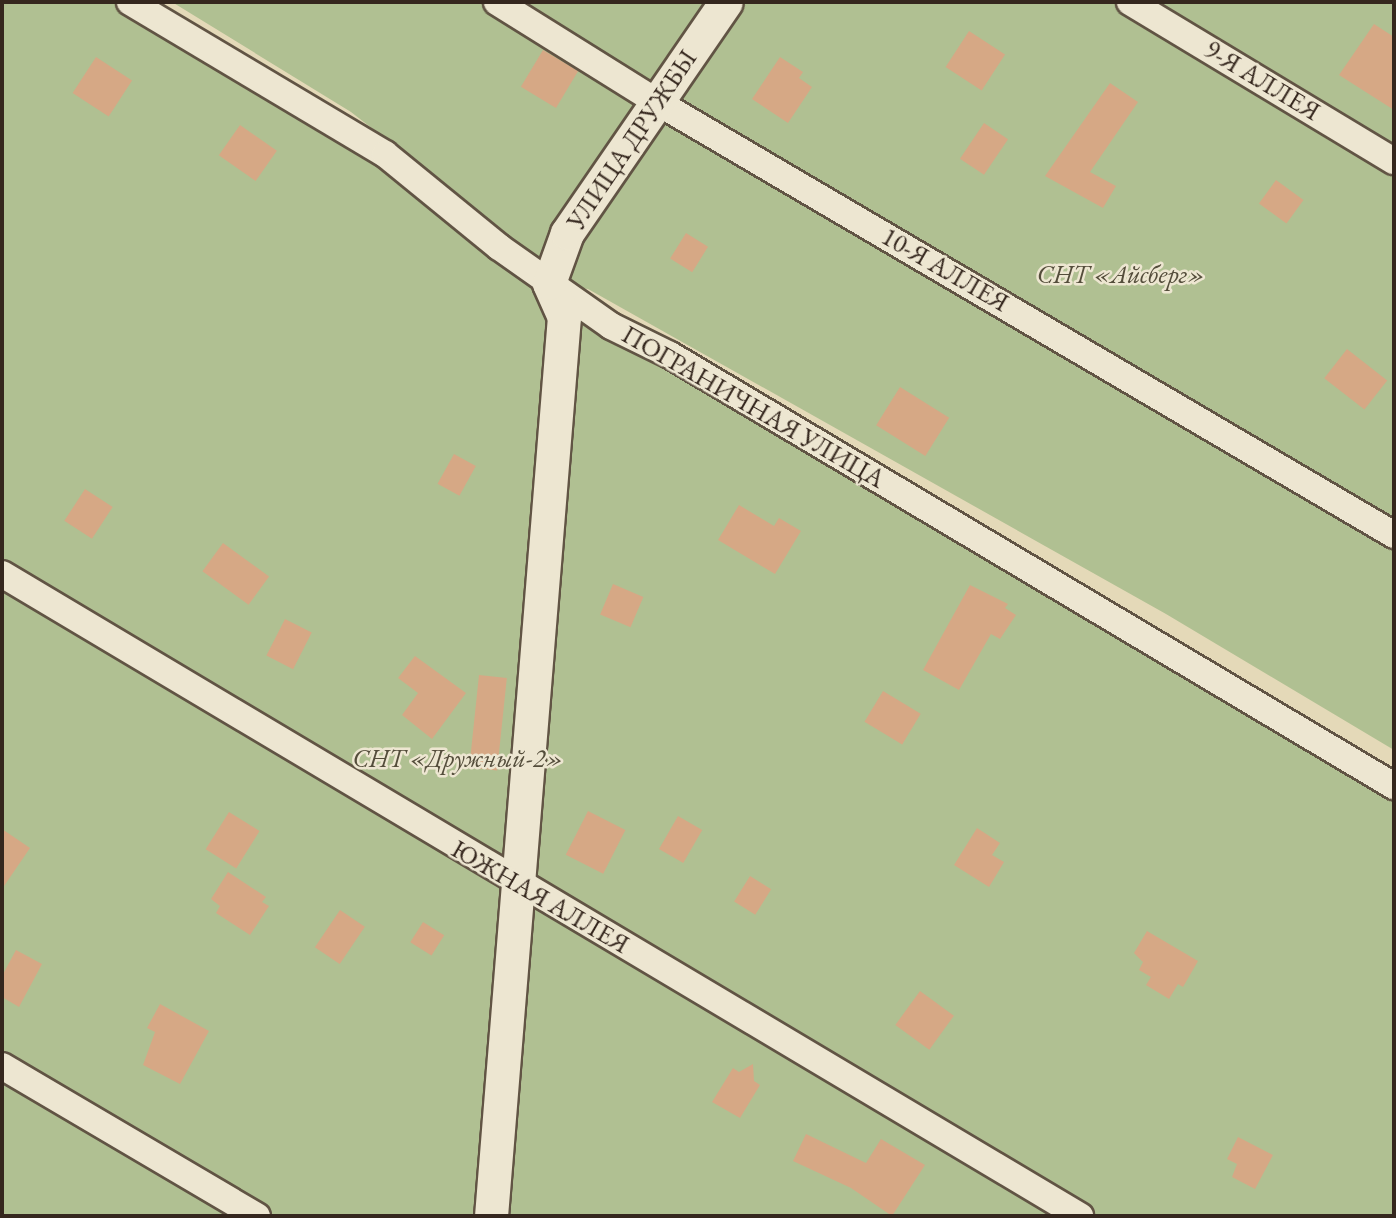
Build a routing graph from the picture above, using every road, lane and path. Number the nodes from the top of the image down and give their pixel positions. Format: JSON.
{"nodes":[{"id":1,"x":130,"y":2,"type":"edge"},
{"id":2,"x":497,"y":2,"type":"edge"},
{"id":3,"x":726,"y":2,"type":"edge"},
{"id":4,"x":1130,"y":2,"type":"edge"},
{"id":5,"x":657,"y":102,"type":"junction"},
{"id":6,"x":1394,"y":161,"type":"edge"},
{"id":7,"x":549,"y":284,"type":"junction"},
{"id":8,"x":1394,"y":535,"type":"edge"},
{"id":9,"x":2,"y":574,"type":"edge"},
{"id":10,"x":1394,"y":786,"type":"edge"},
{"id":11,"x":517,"y":884,"type":"junction"},
{"id":12,"x":2,"y":1066,"type":"edge"},
{"id":13,"x":257,"y":1216,"type":"edge"},
{"id":14,"x":491,"y":1216,"type":"edge"},
{"id":15,"x":1080,"y":1216,"type":"edge"}],
"edges":[{"from":1,"to":7,"type":"street","name":"ПОГРАНИЧНАЯ УЛИЦА"},
{"from":2,"to":5,"type":"street","name":"10-Я АЛЛЕЯ"},
{"from":3,"to":5,"type":"street","name":"УЛИЦА ДРУЖБЫ"},
{"from":4,"to":6,"type":"street","name":"9-Я АЛЛЕЯ"},
{"from":5,"to":7,"type":"street","name":"УЛИЦА ДРУЖБЫ"},
{"from":5,"to":8,"type":"street","name":"10-Я АЛЛЕЯ"},
{"from":7,"to":10,"type":"street","name":"ПОГРАНИЧНАЯ УЛИЦА"},
{"from":7,"to":11,"type":"street"},
{"from":9,"to":11,"type":"street","name":"ЮЖНАЯ АЛЛЕЯ"},
{"from":11,"to":14,"type":"street"},
{"from":11,"to":15,"type":"street","name":"ЮЖНАЯ АЛЛЕЯ"},
{"from":12,"to":13,"type":"street"}]}
